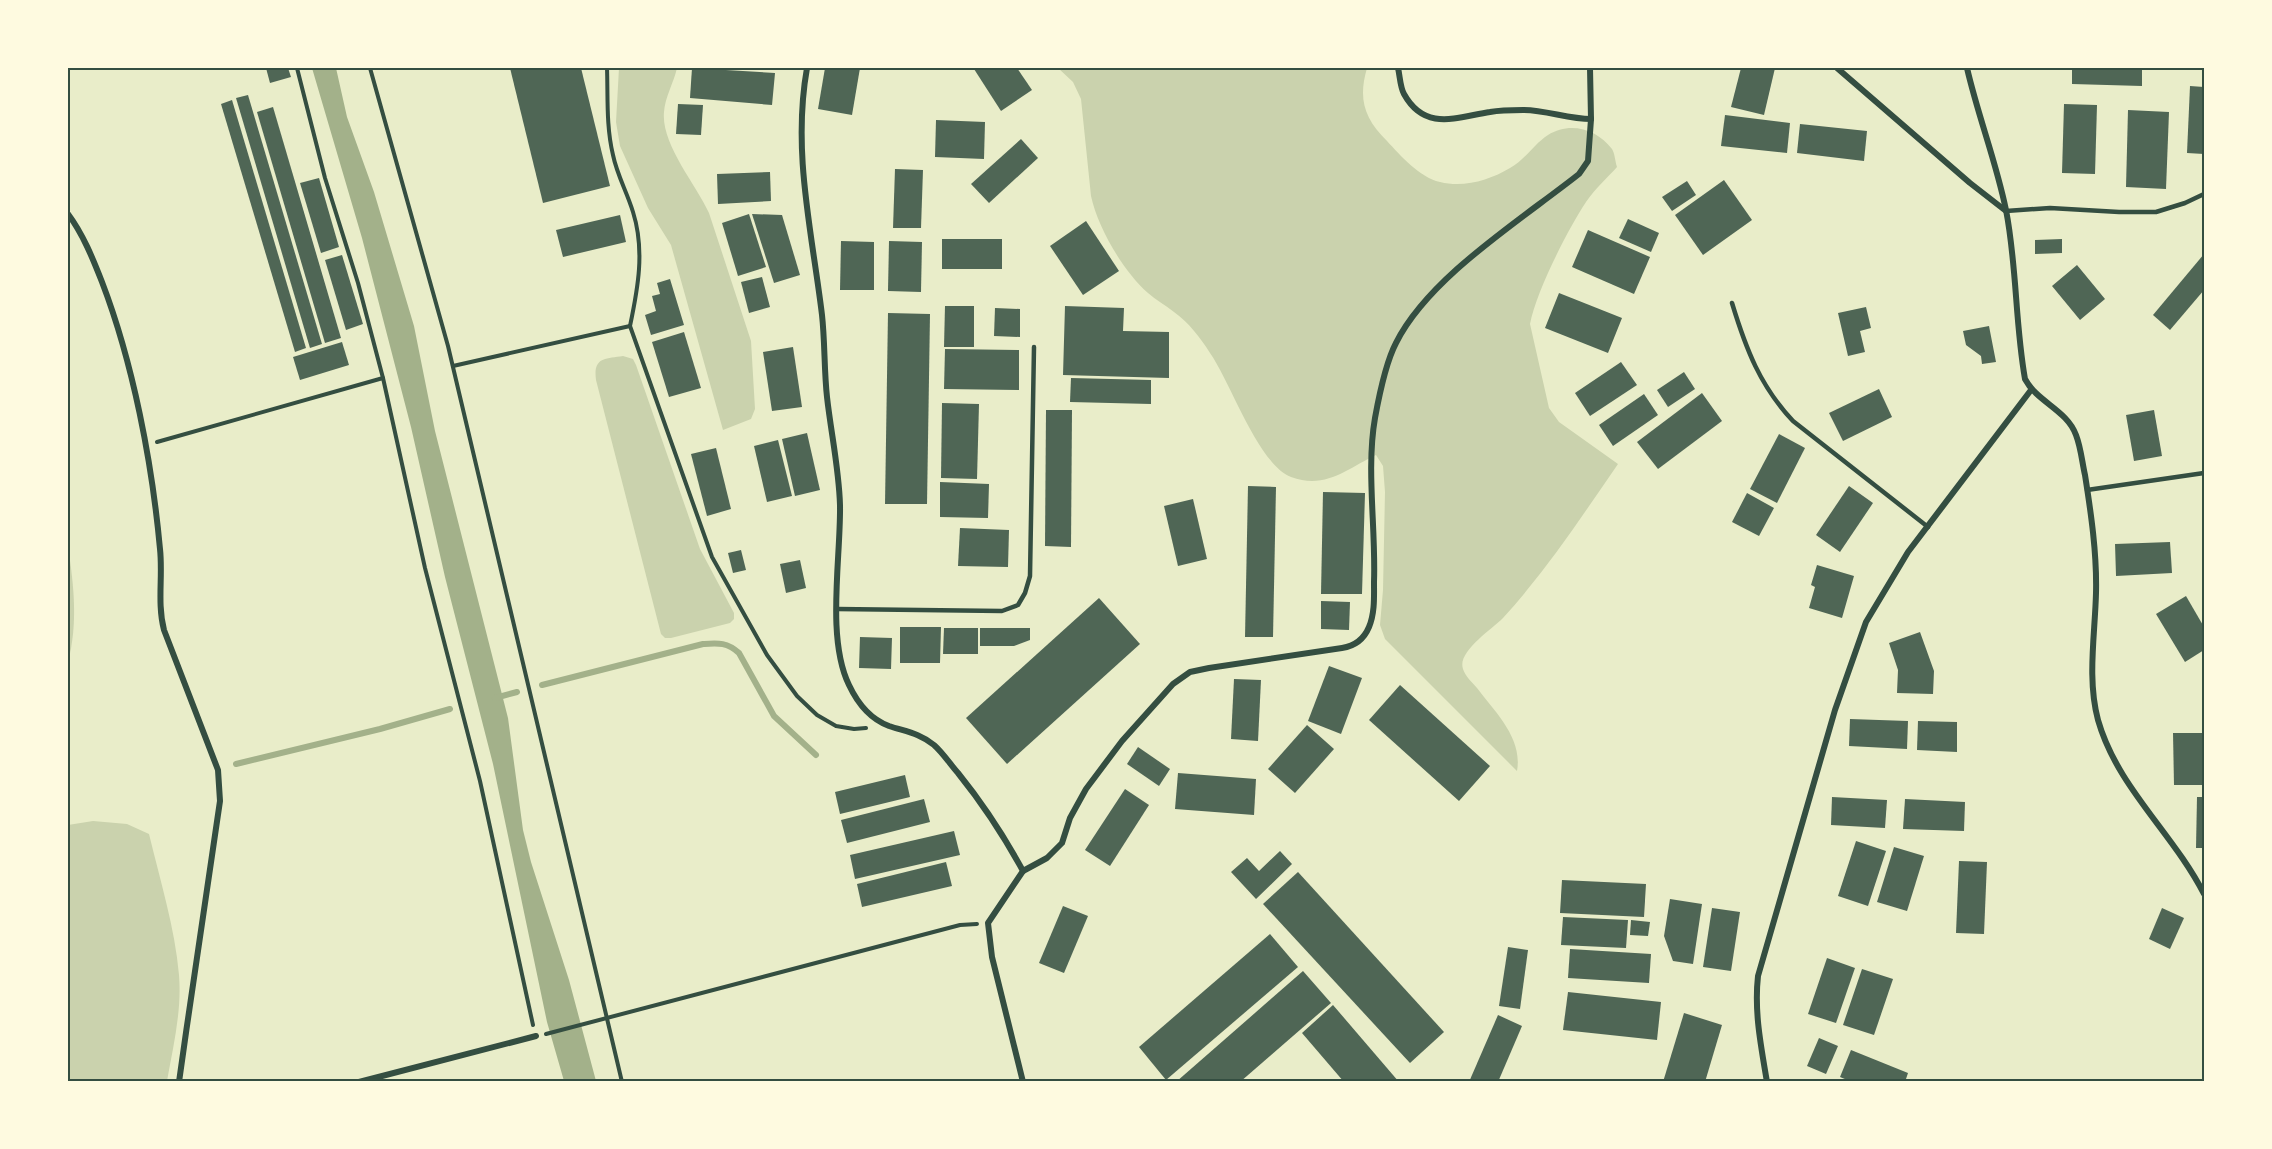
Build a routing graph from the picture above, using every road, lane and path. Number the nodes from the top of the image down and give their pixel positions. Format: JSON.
{"nodes":[{"id":1,"x":297,"y":68,"type":"edge"},
{"id":2,"x":370,"y":68,"type":"edge"},
{"id":3,"x":606,"y":68,"type":"edge"},
{"id":4,"x":807,"y":68,"type":"edge"},
{"id":5,"x":1398,"y":68,"type":"edge"},
{"id":6,"x":1590,"y":68,"type":"edge"},
{"id":7,"x":1838,"y":68,"type":"edge"},
{"id":8,"x":1967,"y":68,"type":"edge"},
{"id":9,"x":1591,"y":119,"type":"junction"},
{"id":10,"x":2205,"y":194,"type":"edge"},
{"id":11,"x":2006,"y":211,"type":"junction"},
{"id":12,"x":68,"y":213,"type":"edge"},
{"id":13,"x":1732,"y":303,"type":"dead end"},
{"id":14,"x":630,"y":326,"type":"junction"},
{"id":15,"x":1034,"y":347,"type":"dead end"},
{"id":16,"x":453,"y":366,"type":"junction"},
{"id":17,"x":383,"y":378,"type":"junction"},
{"id":18,"x":2031,"y":390,"type":"junction"},
{"id":19,"x":144,"y":445,"type":"junction"},
{"id":20,"x":2205,"y":474,"type":"edge"},
{"id":21,"x":2087,"y":490,"type":"junction"},
{"id":22,"x":1928,"y":527,"type":"junction"},
{"id":23,"x":837,"y":609,"type":"junction"},
{"id":24,"x":887,"y":725,"type":"junction"},
{"id":25,"x":1023,"y":871,"type":"junction"},
{"id":26,"x":2205,"y":894,"type":"edge"},
{"id":27,"x":988,"y":923,"type":"junction"},
{"id":28,"x":607,"y":1019,"type":"junction"},
{"id":29,"x":536,"y":1036,"type":"junction"},
{"id":30,"x":179,"y":1082,"type":"edge"},
{"id":31,"x":359,"y":1082,"type":"edge"},
{"id":32,"x":621,"y":1082,"type":"edge"},
{"id":33,"x":1023,"y":1082,"type":"edge"},
{"id":34,"x":1767,"y":1082,"type":"edge"}],
"edges":[{"from":1,"to":17,"type":"path"},
{"from":2,"to":16,"type":"path"},
{"from":3,"to":14,"type":"path"},
{"from":4,"to":23,"type":"street"},
{"from":5,"to":9,"type":"street"},
{"from":6,"to":9,"type":"street"},
{"from":7,"to":11,"type":"street"},
{"from":8,"to":11,"type":"street"},
{"from":9,"to":25,"type":"street"},
{"from":10,"to":11,"type":"lane"},
{"from":11,"to":18,"type":"street"},
{"from":12,"to":19,"type":"street"},
{"from":13,"to":22,"type":"lane"},
{"from":14,"to":16,"type":"path"},
{"from":14,"to":24,"type":"path"},
{"from":15,"to":23,"type":"lane"},
{"from":16,"to":28,"type":"path"},
{"from":17,"to":19,"type":"path"},
{"from":17,"to":29,"type":"path"},
{"from":18,"to":21,"type":"street"},
{"from":18,"to":22,"type":"street"},
{"from":19,"to":30,"type":"street"},
{"from":20,"to":21,"type":"lane"},
{"from":21,"to":26,"type":"street"},
{"from":22,"to":34,"type":"street"},
{"from":23,"to":24,"type":"street"},
{"from":24,"to":25,"type":"street"},
{"from":25,"to":27,"type":"street"},
{"from":27,"to":28,"type":"path"},
{"from":27,"to":33,"type":"street"},
{"from":28,"to":29,"type":"path"},
{"from":28,"to":32,"type":"path"},
{"from":29,"to":31,"type":"street"}]}
